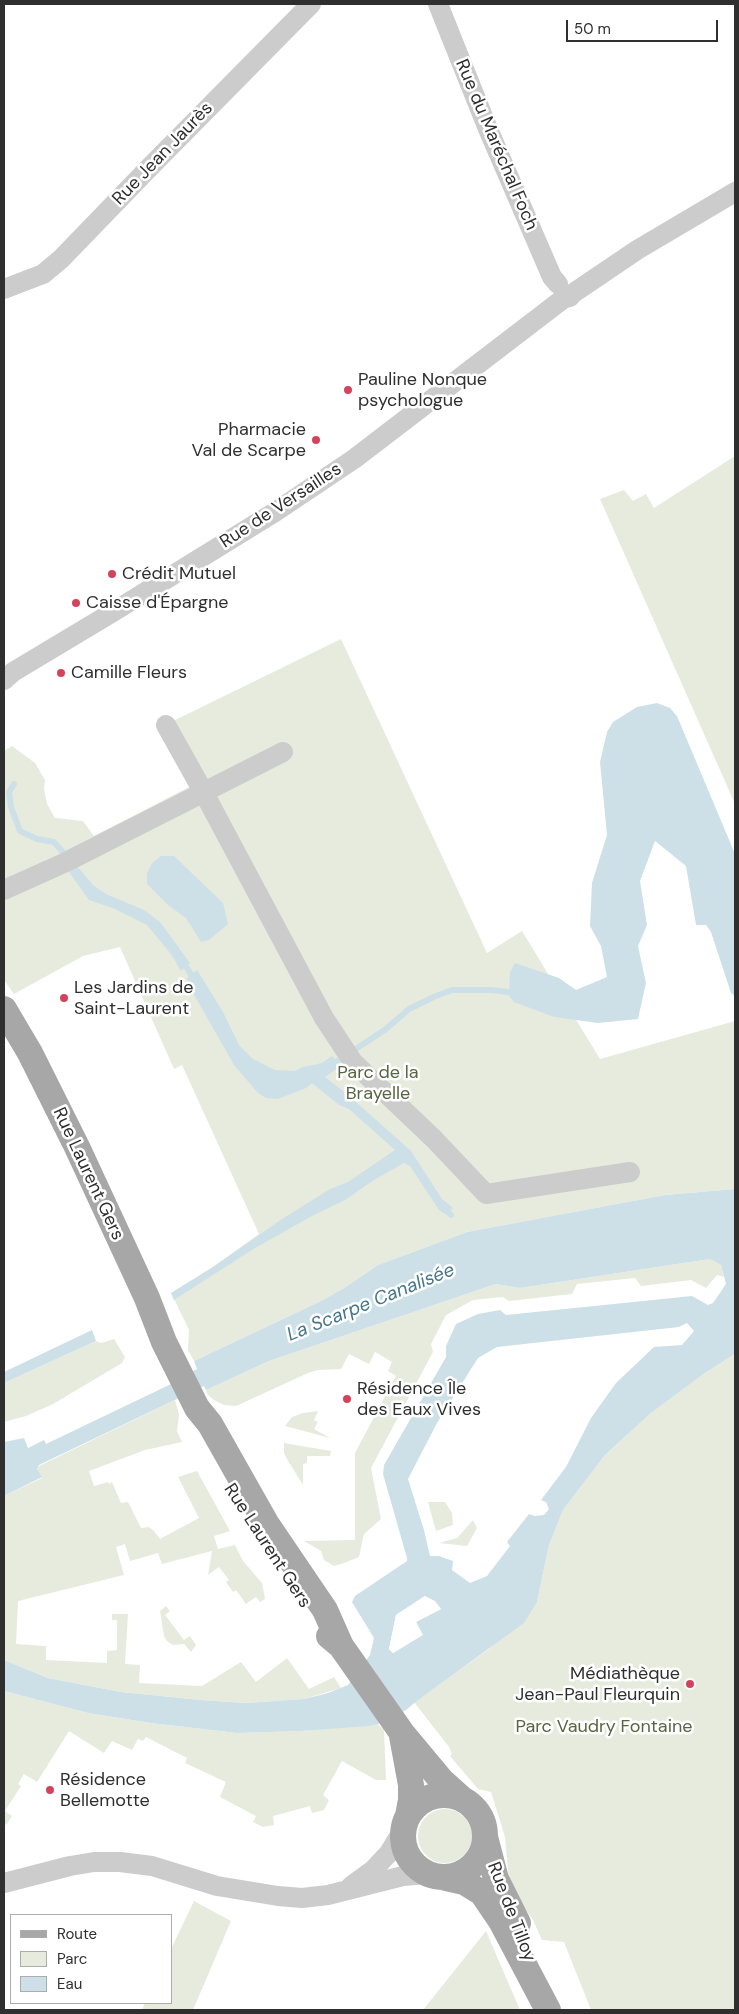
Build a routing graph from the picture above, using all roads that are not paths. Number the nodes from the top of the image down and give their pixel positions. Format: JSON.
{"nodes":[{"id":1,"x":311,"y":4,"type":"edge"},
{"id":2,"x":438,"y":4,"type":"edge"},
{"id":3,"x":735,"y":192,"type":"edge"},
{"id":4,"x":4,"y":289,"type":"edge"},
{"id":5,"x":563,"y":291,"type":"junction"},
{"id":6,"x":7,"y":676,"type":"edge"},
{"id":7,"x":166,"y":725,"type":"dead end"},
{"id":8,"x":283,"y":752,"type":"dead end"},
{"id":9,"x":204,"y":793,"type":"junction"},
{"id":10,"x":4,"y":890,"type":"edge"},
{"id":11,"x":4,"y":1009,"type":"edge"},
{"id":12,"x":4,"y":1031,"type":"edge"},
{"id":13,"x":630,"y":1172,"type":"dead end"},
{"id":14,"x":165,"y":1346,"type":"junction"},
{"id":15,"x":396,"y":1725,"type":"junction"},
{"id":16,"x":462,"y":1799,"type":"junction"},
{"id":17,"x":406,"y":1823,"type":"junction"},
{"id":18,"x":485,"y":1836,"type":"junction"},
{"id":19,"x":435,"y":1875,"type":"junction"},
{"id":20,"x":4,"y":1883,"type":"edge"},
{"id":21,"x":340,"y":1892,"type":"junction"},
{"id":22,"x":543,"y":1999,"type":"edge"}],
"edges":[{"from":1,"to":4,"type":"street","name":"Rue Jean Jaurès"},
{"from":2,"to":5,"type":"street","name":"Rue du Maréchal Foch"},
{"from":3,"to":5,"type":"street","name":"Rue de Versailles"},
{"from":5,"to":6,"type":"street","name":"Rue de Versailles"},
{"from":7,"to":9,"type":"street"},
{"from":8,"to":9,"type":"street"},
{"from":9,"to":10,"type":"street"},
{"from":9,"to":13,"type":"street"},
{"from":11,"to":14,"type":"main road","name":"Rue Laurent Gers"},
{"from":12,"to":14,"type":"main road","name":"Rue Laurent Gers"},
{"from":14,"to":15,"type":"main road","name":"Rue Laurent Gers"},
{"from":15,"to":16,"type":"main road","name":"Rue Laurent Gers"},
{"from":15,"to":17,"type":"main road","name":"Rue Laurent Gers"},
{"from":16,"to":17,"type":"main road"},
{"from":16,"to":18,"type":"main road"},
{"from":17,"to":19,"type":"main road"},
{"from":17,"to":21,"type":"street"},
{"from":18,"to":19,"type":"main road"},
{"from":18,"to":22,"type":"main road","name":"Rue de Tilloy"},
{"from":19,"to":21,"type":"street"},
{"from":19,"to":22,"type":"main road","name":"Rue de Tilloy"},
{"from":20,"to":21,"type":"street"}]}
